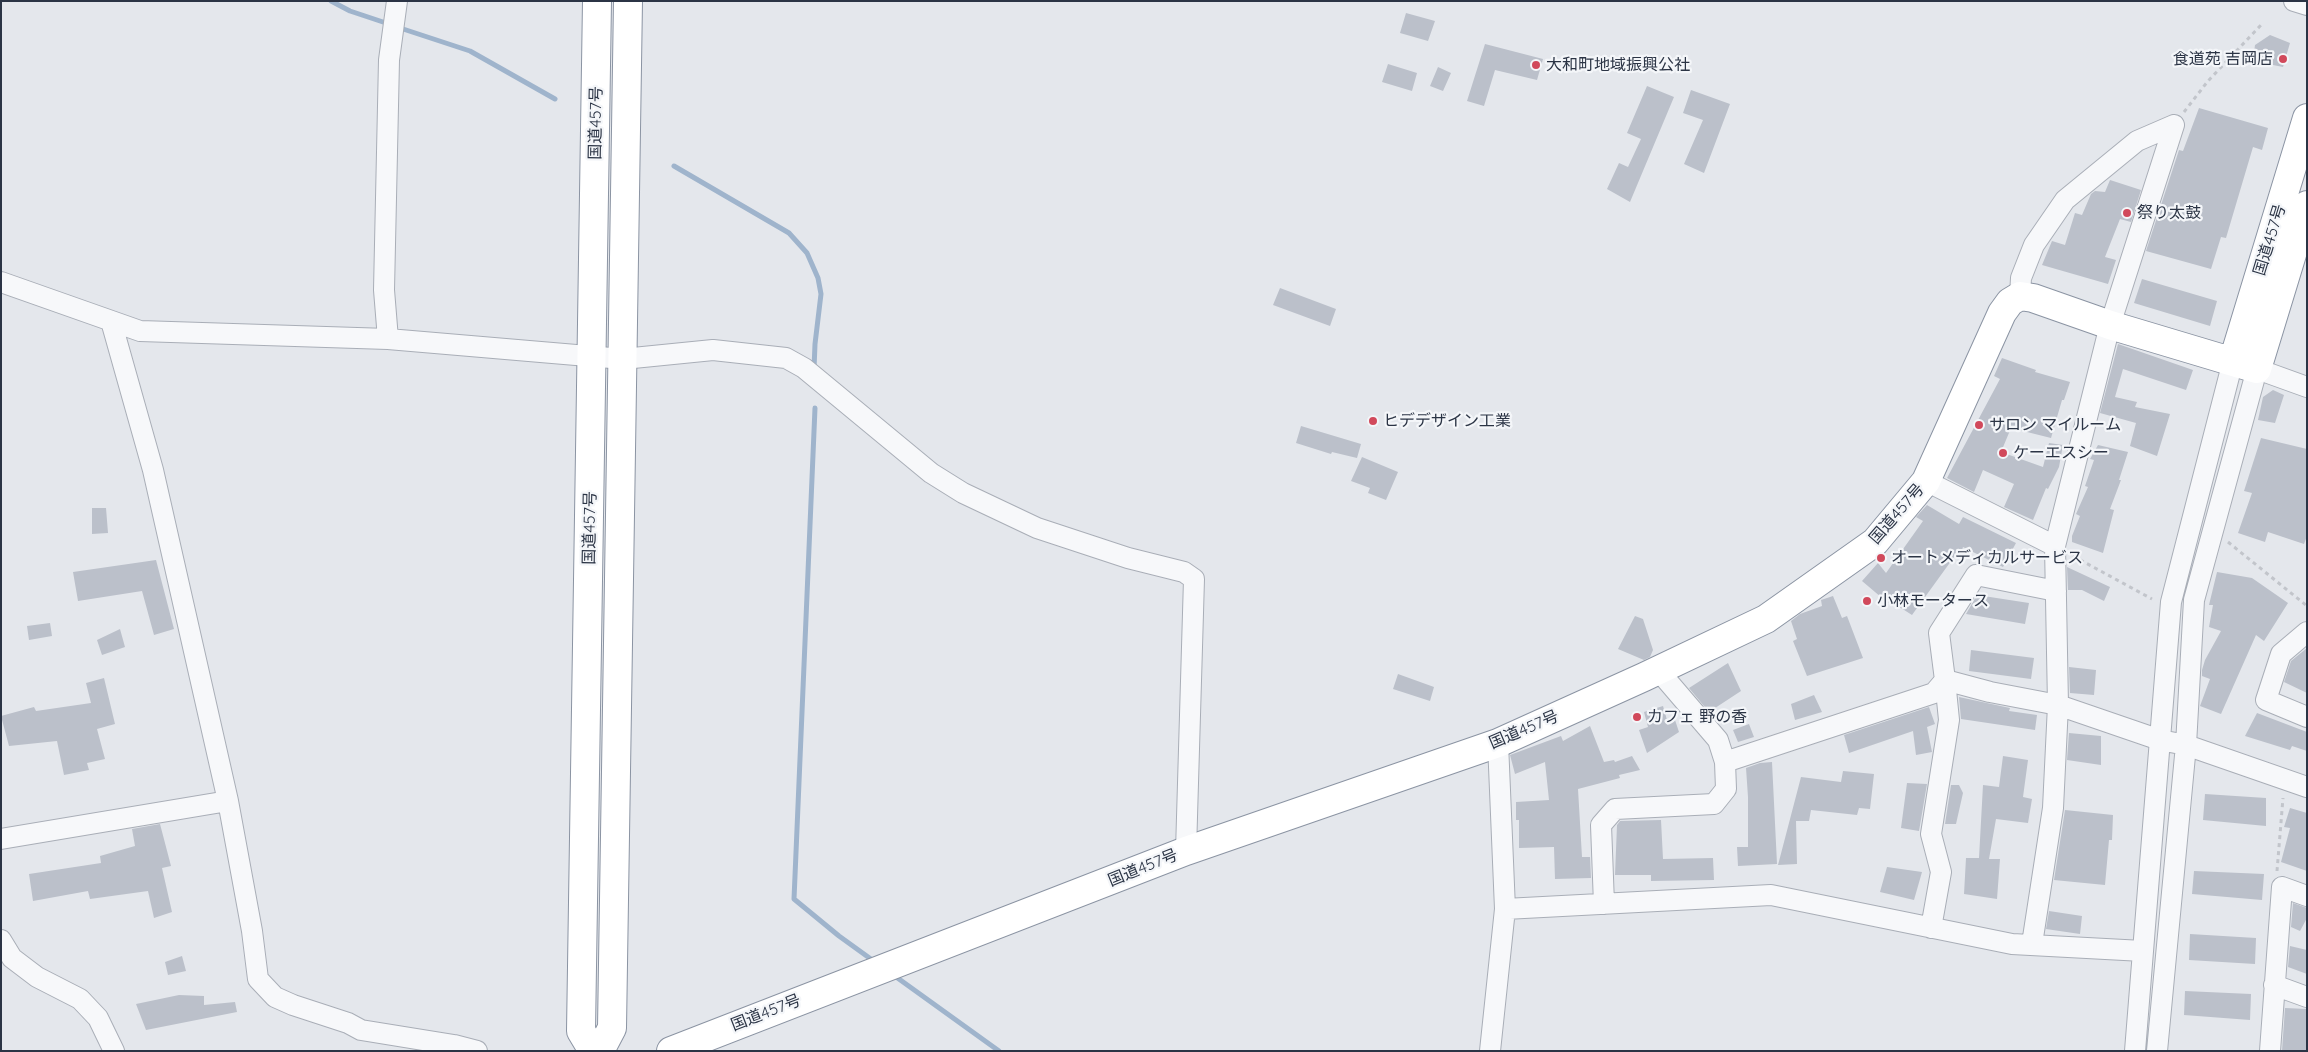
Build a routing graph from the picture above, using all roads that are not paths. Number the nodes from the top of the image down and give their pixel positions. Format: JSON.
{"nodes":[{"id":1,"x":397,"y":1,"type":"edge"},
{"id":2,"x":597,"y":1,"type":"edge"},
{"id":3,"x":628,"y":1,"type":"edge"},
{"id":4,"x":2294,"y":1,"type":"edge"},
{"id":5,"x":2307,"y":5,"type":"edge"},
{"id":6,"x":2307,"y":118,"type":"edge"},
{"id":7,"x":2307,"y":205,"type":"edge"},
{"id":8,"x":1,"y":282,"type":"edge"},
{"id":9,"x":2020,"y":296,"type":"junction"},
{"id":10,"x":111,"y":321,"type":"junction"},
{"id":11,"x":2110,"y":325,"type":"junction"},
{"id":12,"x":388,"y":339,"type":"junction"},
{"id":13,"x":592,"y":358,"type":"junction"},
{"id":14,"x":623,"y":359,"type":"junction"},
{"id":15,"x":2245,"y":365,"type":"junction"},
{"id":16,"x":2307,"y":387,"type":"edge"},
{"id":17,"x":1926,"y":481,"type":"junction"},
{"id":18,"x":2055,"y":546,"type":"junction"},
{"id":19,"x":2056,"y":591,"type":"junction"},
{"id":20,"x":2307,"y":632,"type":"edge"},
{"id":21,"x":1658,"y":670,"type":"junction"},
{"id":22,"x":1945,"y":680,"type":"junction"},
{"id":23,"x":2058,"y":705,"type":"junction"},
{"id":24,"x":2307,"y":716,"type":"edge"},
{"id":25,"x":2160,"y":740,"type":"junction"},
{"id":26,"x":1498,"y":743,"type":"junction"},
{"id":27,"x":2186,"y":745,"type":"junction"},
{"id":28,"x":1725,"y":762,"type":"junction"},
{"id":29,"x":2307,"y":788,"type":"edge"},
{"id":30,"x":228,"y":801,"type":"junction"},
{"id":31,"x":1,"y":839,"type":"edge"},
{"id":32,"x":1186,"y":851,"type":"junction"},
{"id":33,"x":2307,"y":896,"type":"edge"},
{"id":34,"x":1604,"y":904,"type":"junction"},
{"id":35,"x":1505,"y":909,"type":"junction"},
{"id":36,"x":1931,"y":928,"type":"junction"},
{"id":37,"x":1,"y":940,"type":"edge"},
{"id":38,"x":2032,"y":944,"type":"junction"},
{"id":39,"x":2143,"y":951,"type":"junction"},
{"id":40,"x":2274,"y":986,"type":"junction"},
{"id":41,"x":2307,"y":997,"type":"edge"},
{"id":42,"x":114,"y":1051,"type":"edge"},
{"id":43,"x":477,"y":1051,"type":"edge"},
{"id":44,"x":593,"y":1051,"type":"edge"},
{"id":45,"x":600,"y":1051,"type":"edge"},
{"id":46,"x":671,"y":1051,"type":"edge"},
{"id":47,"x":1490,"y":1051,"type":"edge"},
{"id":48,"x":2135,"y":1051,"type":"edge"},
{"id":49,"x":2157,"y":1051,"type":"edge"},
{"id":50,"x":2270,"y":1051,"type":"edge"}],
"edges":[{"from":1,"to":12,"type":"street"},
{"from":2,"to":13,"type":"highway","name":"国道457号"},
{"from":3,"to":14,"type":"highway","name":"国道457号"},
{"from":4,"to":5,"type":"street"},
{"from":6,"to":15,"type":"highway","name":"国道457号"},
{"from":7,"to":15,"type":"highway","name":"国道457号"},
{"from":8,"to":10,"type":"street"},
{"from":9,"to":11,"type":"highway"},
{"from":9,"to":11,"type":"street"},
{"from":9,"to":17,"type":"highway","name":"国道457号"},
{"from":10,"to":12,"type":"street"},
{"from":10,"to":30,"type":"street"},
{"from":11,"to":15,"type":"highway"},
{"from":11,"to":18,"type":"street"},
{"from":12,"to":13,"type":"street"},
{"from":13,"to":14,"type":"street"},
{"from":13,"to":44,"type":"highway","name":"国道457号"},
{"from":14,"to":32,"type":"street"},
{"from":14,"to":45,"type":"highway","name":"国道457号"},
{"from":15,"to":16,"type":"street"},
{"from":15,"to":25,"type":"street"},
{"from":15,"to":27,"type":"street"},
{"from":17,"to":18,"type":"street"},
{"from":17,"to":21,"type":"highway","name":"国道457号"},
{"from":18,"to":19,"type":"street"},
{"from":19,"to":22,"type":"street"},
{"from":19,"to":23,"type":"street"},
{"from":20,"to":24,"type":"street"},
{"from":21,"to":26,"type":"highway","name":"国道457号"},
{"from":21,"to":28,"type":"street"},
{"from":22,"to":23,"type":"street"},
{"from":22,"to":28,"type":"street"},
{"from":22,"to":36,"type":"street"},
{"from":23,"to":25,"type":"street"},
{"from":23,"to":38,"type":"street"},
{"from":25,"to":27,"type":"street"},
{"from":25,"to":39,"type":"street"},
{"from":26,"to":32,"type":"highway","name":"国道457号"},
{"from":26,"to":35,"type":"street"},
{"from":27,"to":29,"type":"street"},
{"from":27,"to":49,"type":"street"},
{"from":28,"to":34,"type":"street"},
{"from":30,"to":31,"type":"street"},
{"from":30,"to":43,"type":"street"},
{"from":32,"to":46,"type":"highway","name":"国道457号"},
{"from":33,"to":40,"type":"street"},
{"from":34,"to":35,"type":"street"},
{"from":34,"to":36,"type":"street"},
{"from":35,"to":47,"type":"street"},
{"from":36,"to":38,"type":"street"},
{"from":37,"to":42,"type":"street"},
{"from":38,"to":39,"type":"street"},
{"from":39,"to":48,"type":"street"},
{"from":40,"to":41,"type":"street"},
{"from":40,"to":50,"type":"street"}]}
